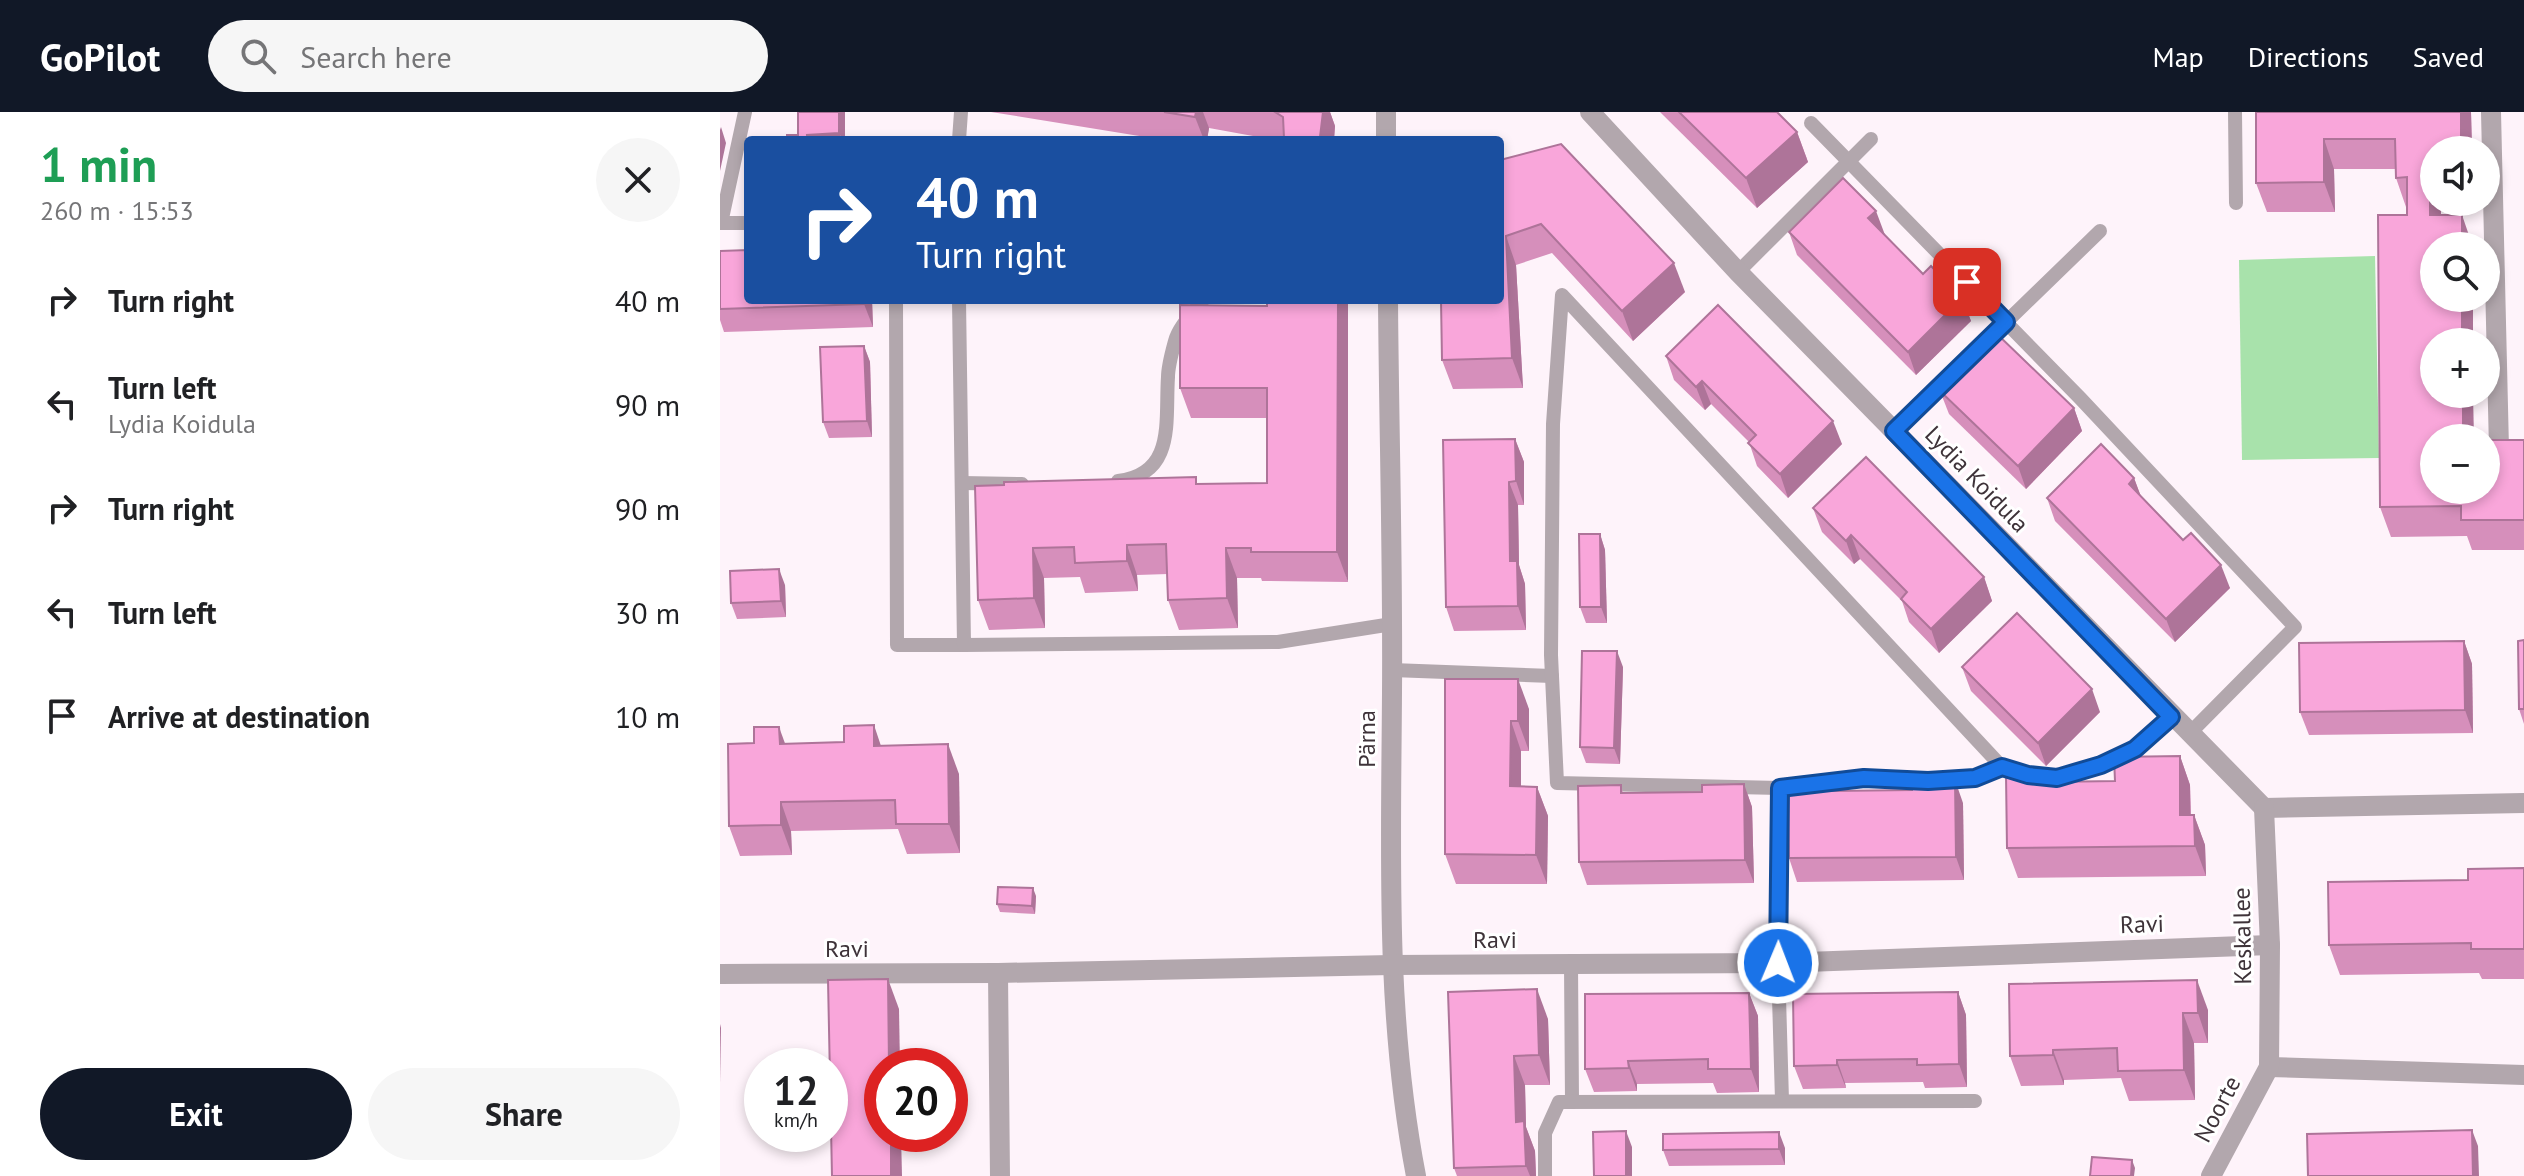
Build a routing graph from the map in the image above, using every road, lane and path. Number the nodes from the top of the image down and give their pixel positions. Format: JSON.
{"nodes":[{"id":1,"x":745,"y":112,"type":"edge"},
{"id":2,"x":961,"y":112,"type":"edge"},
{"id":3,"x":1386,"y":112,"type":"edge"},
{"id":4,"x":1590,"y":112,"type":"edge"},
{"id":5,"x":2235,"y":112,"type":"edge"},
{"id":6,"x":2491,"y":112,"type":"edge"},
{"id":7,"x":1811,"y":123,"type":"dead end"},
{"id":8,"x":959,"y":136,"type":"edge"},
{"id":9,"x":1386,"y":136,"type":"edge"},
{"id":10,"x":1871,"y":139,"type":"dead end"},
{"id":11,"x":1849,"y":161,"type":"junction"},
{"id":12,"x":2236,"y":203,"type":"dead end"},
{"id":13,"x":744,"y":223,"type":"edge"},
{"id":14,"x":2100,"y":231,"type":"dead end"},
{"id":15,"x":1738,"y":272,"type":"junction"},
{"id":16,"x":896,"y":304,"type":"edge"},
{"id":17,"x":959,"y":304,"type":"edge"},
{"id":18,"x":1200,"y":304,"type":"edge"},
{"id":19,"x":1388,"y":304,"type":"edge"},
{"id":20,"x":2006,"y":322,"type":"junction"},
{"id":21,"x":1894,"y":431,"type":"junction"},
{"id":22,"x":2524,"y":449,"type":"edge"},
{"id":23,"x":962,"y":483,"type":"junction"},
{"id":24,"x":1104,"y":483,"type":"edge"},
{"id":25,"x":1041,"y":484,"type":"edge"},
{"id":26,"x":1392,"y":624,"type":"junction"},
{"id":27,"x":964,"y":645,"type":"junction"},
{"id":28,"x":1392,"y":670,"type":"junction"},
{"id":29,"x":1552,"y":676,"type":"junction"},
{"id":30,"x":2171,"y":717,"type":"junction"},
{"id":31,"x":2189,"y":734,"type":"junction"},
{"id":32,"x":2002,"y":767,"type":"junction"},
{"id":33,"x":1780,"y":788,"type":"junction"},
{"id":34,"x":2524,"y":803,"type":"edge"},
{"id":35,"x":2264,"y":808,"type":"junction"},
{"id":36,"x":2270,"y":945,"type":"junction"},
{"id":37,"x":1778,"y":963,"type":"junction"},
{"id":38,"x":1571,"y":964,"type":"junction"},
{"id":39,"x":1391,"y":965,"type":"junction"},
{"id":40,"x":998,"y":973,"type":"junction"},
{"id":41,"x":720,"y":974,"type":"edge"},
{"id":42,"x":2269,"y":1067,"type":"junction"},
{"id":43,"x":2524,"y":1075,"type":"edge"},
{"id":44,"x":1572,"y":1100,"type":"junction"},
{"id":45,"x":1782,"y":1100,"type":"junction"},
{"id":46,"x":1975,"y":1101,"type":"dead end"},
{"id":47,"x":2214,"y":1175,"type":"edge"},
{"id":48,"x":1000,"y":1176,"type":"edge"},
{"id":49,"x":1416,"y":1176,"type":"edge"},
{"id":50,"x":1545,"y":1176,"type":"edge"}],
"edges":[{"from":1,"to":13,"type":"lane"},
{"from":2,"to":8,"type":"lane"},
{"from":3,"to":9,"type":"street"},
{"from":4,"to":15,"type":"street","name":"Lydia Koidula"},
{"from":5,"to":12,"type":"lane"},
{"from":6,"to":22,"type":"street"},
{"from":7,"to":11,"type":"lane"},
{"from":10,"to":11,"type":"lane"},
{"from":11,"to":15,"type":"lane"},
{"from":11,"to":20,"type":"lane"},
{"from":14,"to":20,"type":"lane"},
{"from":15,"to":21,"type":"street","name":"Lydia Koidula"},
{"from":16,"to":27,"type":"lane"},
{"from":17,"to":23,"type":"lane"},
{"from":18,"to":24,"type":"lane"},
{"from":19,"to":26,"type":"street","name":"Pärna"},
{"from":20,"to":21,"type":"lane"},
{"from":20,"to":31,"type":"lane"},
{"from":21,"to":30,"type":"street","name":"Lydia Koidula"},
{"from":23,"to":25,"type":"lane"},
{"from":23,"to":27,"type":"lane"},
{"from":26,"to":27,"type":"lane"},
{"from":26,"to":28,"type":"street","name":"Pärna"},
{"from":28,"to":29,"type":"lane"},
{"from":28,"to":39,"type":"street","name":"Pärna"},
{"from":29,"to":32,"type":"lane"},
{"from":29,"to":33,"type":"lane"},
{"from":30,"to":31,"type":"street","name":"Lydia Koidula"},
{"from":30,"to":32,"type":"lane"},
{"from":31,"to":35,"type":"street","name":"Lydia Koidula"},
{"from":32,"to":33,"type":"lane"},
{"from":33,"to":37,"type":"lane"},
{"from":34,"to":35,"type":"street"},
{"from":35,"to":36,"type":"street","name":"Keskallee"},
{"from":36,"to":37,"type":"street","name":"Ravi"},
{"from":36,"to":42,"type":"street","name":"Keskallee"},
{"from":37,"to":38,"type":"street","name":"Ravi"},
{"from":37,"to":45,"type":"lane"},
{"from":38,"to":39,"type":"street","name":"Ravi"},
{"from":38,"to":44,"type":"lane"},
{"from":39,"to":40,"type":"street","name":"Ravi"},
{"from":39,"to":49,"type":"street","name":"Pärna"},
{"from":40,"to":41,"type":"street","name":"Ravi"},
{"from":40,"to":48,"type":"street"},
{"from":42,"to":43,"type":"street"},
{"from":42,"to":47,"type":"street","name":"Noorte"},
{"from":44,"to":45,"type":"lane"},
{"from":44,"to":50,"type":"lane"},
{"from":45,"to":46,"type":"lane"}]}
